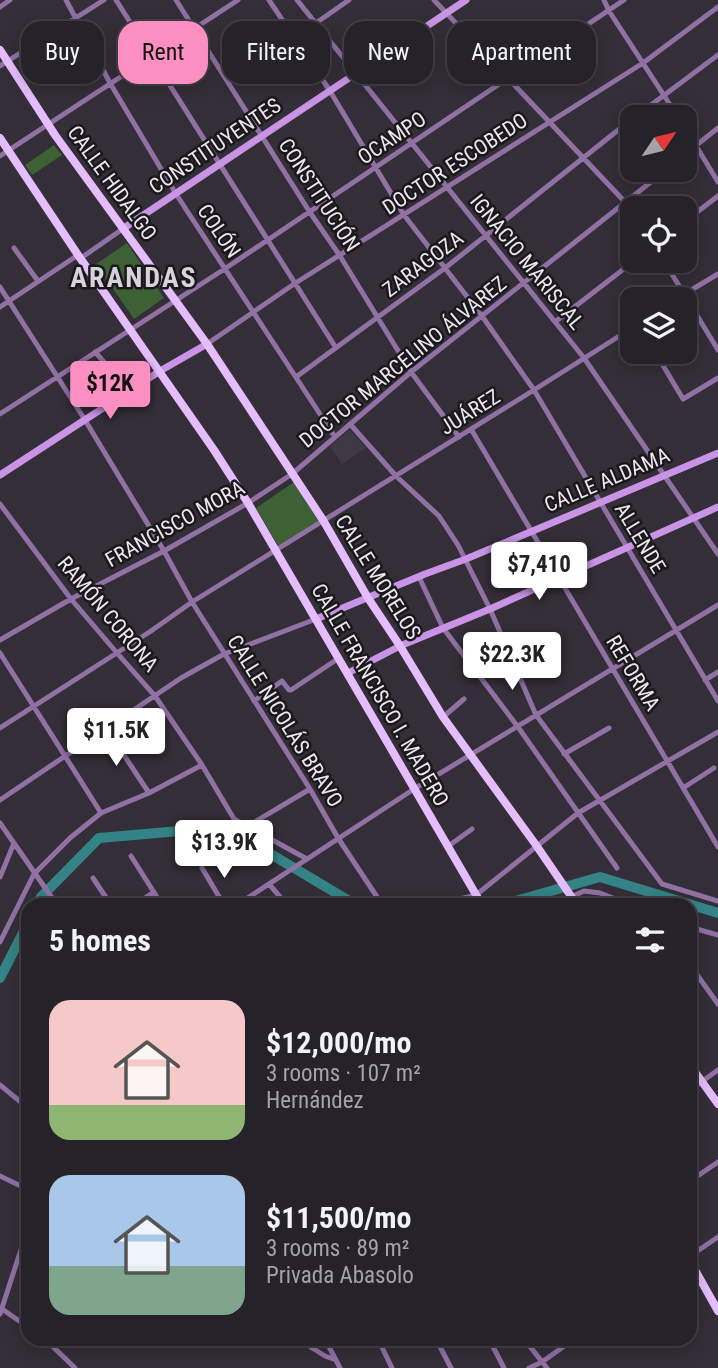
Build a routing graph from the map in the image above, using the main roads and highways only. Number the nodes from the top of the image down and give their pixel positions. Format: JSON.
{"nodes":[{"id":1,"x":466,"y":0,"type":"edge"},
{"id":2,"x":0,"y":50,"type":"edge"},
{"id":3,"x":3,"y":64,"type":"edge"},
{"id":4,"x":0,"y":138,"type":"edge"},
{"id":5,"x":124,"y":229,"type":"junction"},
{"id":6,"x":206,"y":344,"type":"junction"},
{"id":7,"x":160,"y":371,"type":"junction"},
{"id":8,"x":718,"y":453,"type":"edge"},
{"id":9,"x":292,"y":474,"type":"joint"},
{"id":10,"x":0,"y":475,"type":"edge"},
{"id":11,"x":718,"y":506,"type":"edge"},
{"id":12,"x":368,"y":598,"type":"junction"},
{"id":13,"x":316,"y":619,"type":"junction"},
{"id":14,"x":400,"y":646,"type":"junction"},
{"id":15,"x":348,"y":673,"type":"junction"},
{"id":16,"x":572,"y":897,"type":"edge"},
{"id":17,"x":478,"y":898,"type":"edge"},
{"id":18,"x":697,"y":1076,"type":"edge"},
{"id":19,"x":718,"y":1104,"type":"edge"},
{"id":20,"x":697,"y":1272,"type":"edge"},
{"id":21,"x":718,"y":1311,"type":"edge"}],
"edges":[{"from":1,"to":5,"type":"main road","name":"CONSTITUYENTES"},
{"from":2,"to":3,"type":"main road","name":"CALLE HIDALGO"},
{"from":3,"to":5,"type":"main road","name":"CALLE HIDALGO"},
{"from":4,"to":7,"type":"main road","name":"CALLE FRANCISCO I. MADERO"},
{"from":5,"to":6,"type":"main road","name":"CALLE HIDALGO"},
{"from":6,"to":7,"type":"main road"},
{"from":6,"to":9,"type":"main road","name":"CALLE HIDALGO"},
{"from":7,"to":10,"type":"main road"},
{"from":7,"to":13,"type":"main road","name":"CALLE FRANCISCO I. MADERO"},
{"from":8,"to":12,"type":"main road","name":"CALLE ALDAMA"},
{"from":9,"to":12,"type":"main road","name":"CALLE MORELOS"},
{"from":11,"to":14,"type":"main road"},
{"from":12,"to":13,"type":"main road","name":"CALLE ALDAMA"},
{"from":12,"to":14,"type":"main road","name":"CALLE MORELOS"},
{"from":13,"to":15,"type":"main road","name":"CALLE FRANCISCO I. MADERO"},
{"from":14,"to":15,"type":"main road"},
{"from":14,"to":16,"type":"main road","name":"CALLE MORELOS"},
{"from":15,"to":17,"type":"main road","name":"CALLE FRANCISCO I. MADERO"},
{"from":18,"to":19,"type":"main road"},
{"from":20,"to":21,"type":"main road"}]}
